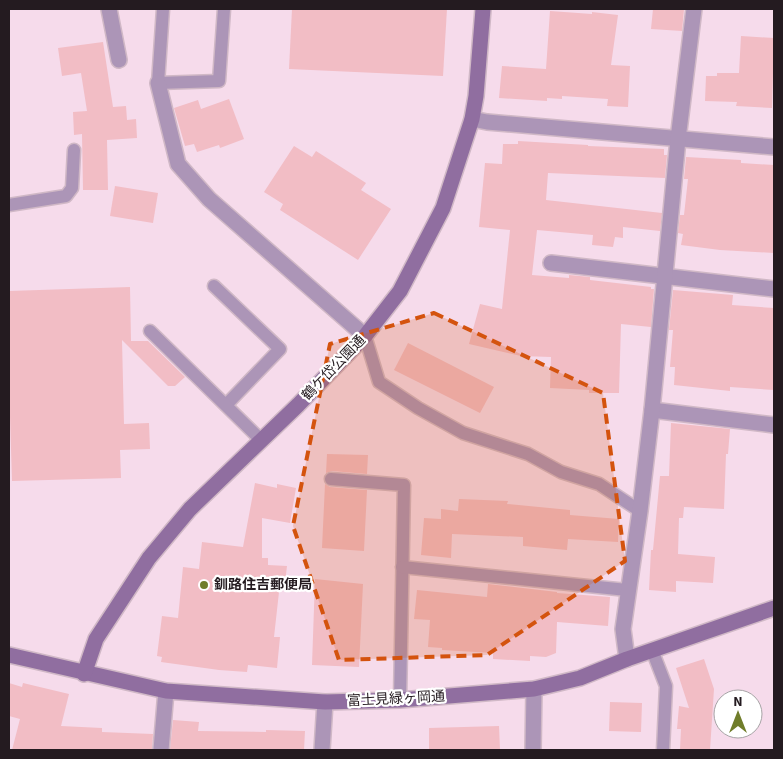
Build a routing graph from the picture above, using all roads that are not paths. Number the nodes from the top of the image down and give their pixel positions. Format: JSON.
{"nodes":[{"id":1,"x":109,"y":9,"type":"edge"},
{"id":2,"x":163,"y":9,"type":"edge"},
{"id":3,"x":224,"y":9,"type":"edge"},
{"id":4,"x":484,"y":9,"type":"edge"},
{"id":5,"x":694,"y":9,"type":"edge"},
{"id":6,"x":120,"y":60,"type":"dead end"},
{"id":7,"x":158,"y":83,"type":"junction"},
{"id":8,"x":472,"y":119,"type":"junction"},
{"id":9,"x":678,"y":139,"type":"junction"},
{"id":10,"x":774,"y":148,"type":"edge"},
{"id":11,"x":74,"y":150,"type":"dead end"},
{"id":12,"x":9,"y":205,"type":"edge"},
{"id":13,"x":551,"y":263,"type":"dead end"},
{"id":14,"x":665,"y":277,"type":"junction"},
{"id":15,"x":214,"y":286,"type":"dead end"},
{"id":16,"x":774,"y":289,"type":"edge"},
{"id":17,"x":150,"y":331,"type":"dead end"},
{"id":18,"x":366,"y":336,"type":"junction"},
{"id":19,"x":226,"y":405,"type":"junction"},
{"id":20,"x":652,"y":410,"type":"junction"},
{"id":21,"x":774,"y":425,"type":"edge"},
{"id":22,"x":261,"y":440,"type":"junction"},
{"id":23,"x":331,"y":479,"type":"dead end"},
{"id":24,"x":640,"y":511,"type":"junction"},
{"id":25,"x":402,"y":567,"type":"junction"},
{"id":26,"x":627,"y":590,"type":"junction"},
{"id":27,"x":774,"y":608,"type":"edge"},
{"id":28,"x":652,"y":650,"type":"junction"},
{"id":29,"x":9,"y":655,"type":"edge"},
{"id":30,"x":626,"y":659,"type":"junction"},
{"id":31,"x":84,"y":674,"type":"junction"},
{"id":32,"x":534,"y":689,"type":"junction"},
{"id":33,"x":166,"y":692,"type":"junction"},
{"id":34,"x":400,"y":700,"type":"junction"},
{"id":35,"x":325,"y":702,"type":"junction"},
{"id":36,"x":161,"y":750,"type":"edge"},
{"id":37,"x":322,"y":750,"type":"edge"},
{"id":38,"x":533,"y":750,"type":"edge"},
{"id":39,"x":663,"y":750,"type":"edge"}],
"edges":[{"from":1,"to":6,"type":"street"},
{"from":2,"to":7,"type":"lane"},
{"from":3,"to":7,"type":"lane"},
{"from":4,"to":8,"type":"street","name":"鶴ケ岱公園通"},
{"from":5,"to":9,"type":"street"},
{"from":7,"to":18,"type":"street"},
{"from":8,"to":9,"type":"street"},
{"from":8,"to":18,"type":"street","name":"鶴ケ岱公園通"},
{"from":9,"to":10,"type":"street"},
{"from":9,"to":14,"type":"street"},
{"from":11,"to":12,"type":"lane"},
{"from":13,"to":14,"type":"street"},
{"from":14,"to":16,"type":"street"},
{"from":14,"to":20,"type":"street"},
{"from":15,"to":19,"type":"lane"},
{"from":17,"to":19,"type":"lane"},
{"from":18,"to":22,"type":"street","name":"鶴ケ岱公園通"},
{"from":18,"to":24,"type":"lane"},
{"from":19,"to":22,"type":"lane"},
{"from":20,"to":21,"type":"street"},
{"from":20,"to":24,"type":"street"},
{"from":22,"to":31,"type":"street","name":"鶴ケ岱公園通"},
{"from":23,"to":25,"type":"lane"},
{"from":24,"to":26,"type":"street"},
{"from":25,"to":26,"type":"lane"},
{"from":25,"to":34,"type":"lane"},
{"from":26,"to":30,"type":"street"},
{"from":27,"to":28,"type":"street","name":"富士見緑ヶ岡通"},
{"from":28,"to":30,"type":"street","name":"富士見緑ヶ岡通"},
{"from":28,"to":39,"type":"lane"},
{"from":29,"to":31,"type":"street","name":"富士見緑ヶ岡通"},
{"from":30,"to":32,"type":"street","name":"富士見緑ヶ岡通"},
{"from":31,"to":33,"type":"street","name":"富士見緑ヶ岡通"},
{"from":32,"to":34,"type":"street","name":"富士見緑ヶ岡通"},
{"from":32,"to":38,"type":"street"},
{"from":33,"to":35,"type":"street","name":"富士見緑ヶ岡通"},
{"from":33,"to":36,"type":"street"},
{"from":34,"to":35,"type":"street","name":"富士見緑ヶ岡通"},
{"from":35,"to":37,"type":"street"}]}
